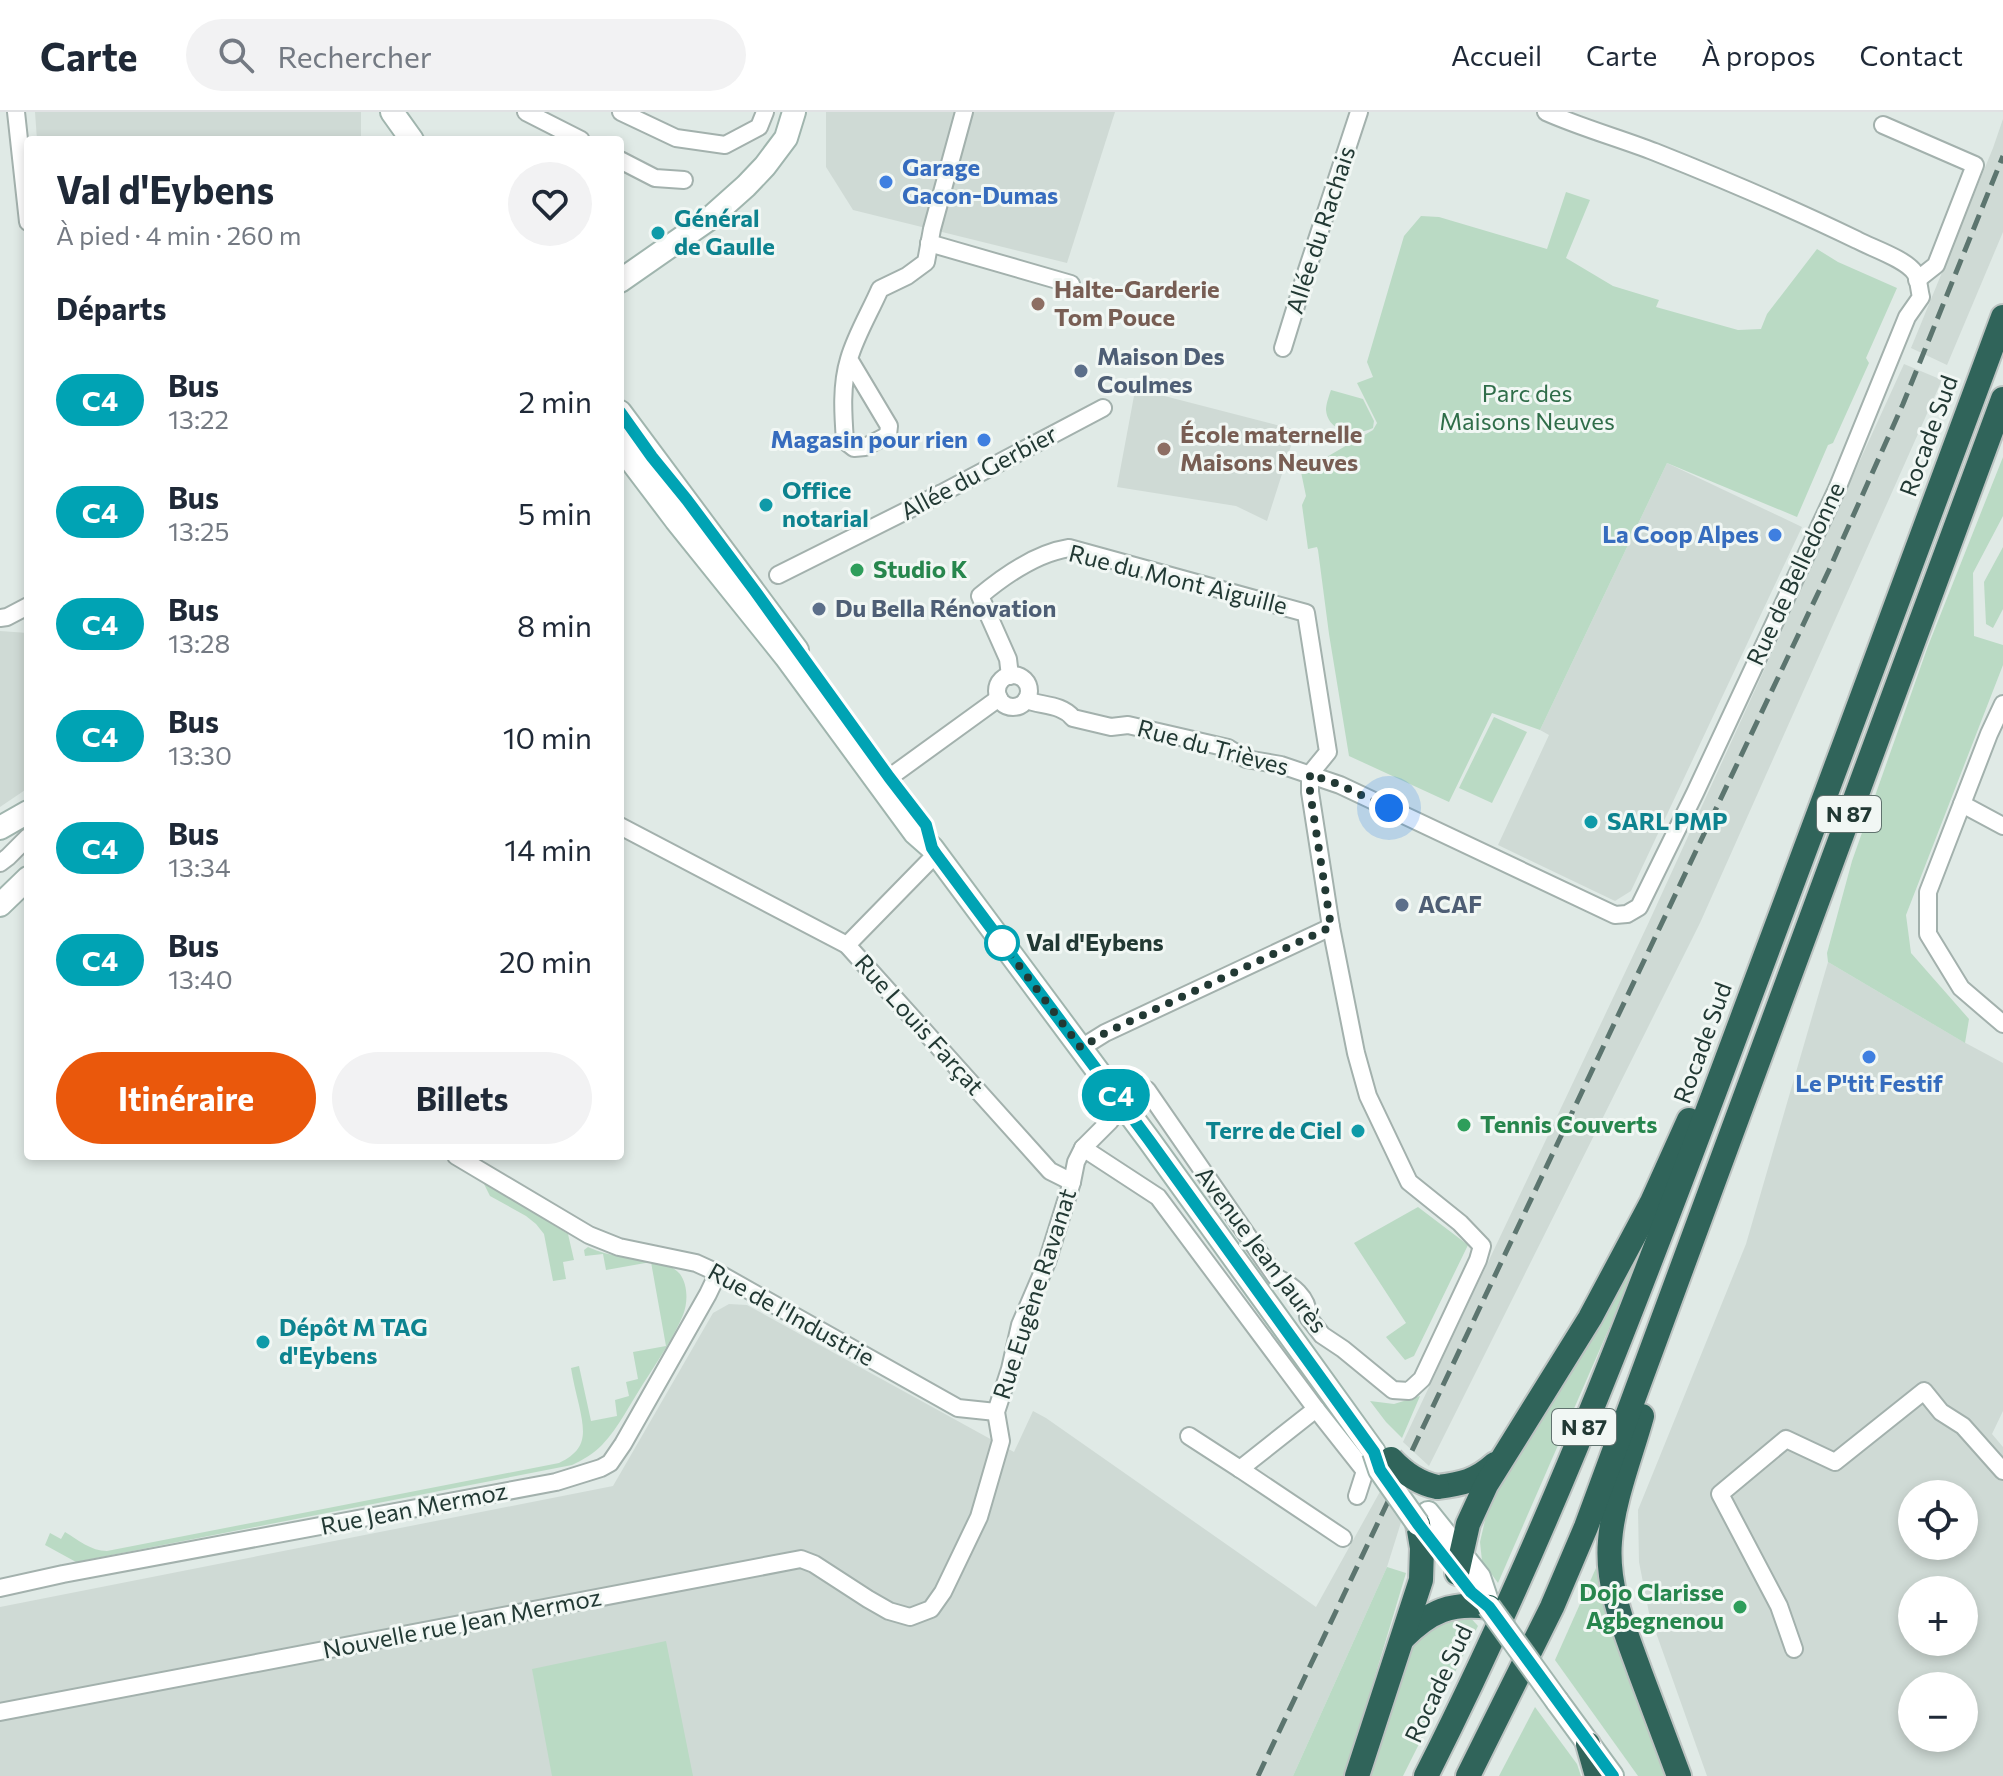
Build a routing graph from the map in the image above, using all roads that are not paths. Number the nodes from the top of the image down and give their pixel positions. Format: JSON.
{"nodes":[{"id":1,"x":16,"y":112,"type":"edge"},
{"id":2,"x":392,"y":112,"type":"edge"},
{"id":3,"x":526,"y":112,"type":"edge"},
{"id":4,"x":621,"y":112,"type":"edge"},
{"id":5,"x":765,"y":112,"type":"edge"},
{"id":6,"x":794,"y":112,"type":"edge"},
{"id":7,"x":964,"y":112,"type":"edge"},
{"id":8,"x":1359,"y":112,"type":"edge"},
{"id":9,"x":1546,"y":112,"type":"edge"},
{"id":10,"x":1883,"y":125,"type":"dead end"},
{"id":11,"x":409,"y":136,"type":"edge"},
{"id":12,"x":573,"y":136,"type":"edge"},
{"id":13,"x":624,"y":162,"type":"edge"},
{"id":14,"x":684,"y":180,"type":"dead end"},
{"id":15,"x":24,"y":185,"type":"edge"},
{"id":16,"x":929,"y":243,"type":"junction"},
{"id":17,"x":657,"y":254,"type":"junction"},
{"id":18,"x":624,"y":267,"type":"edge"},
{"id":19,"x":624,"y":278,"type":"edge"},
{"id":20,"x":1917,"y":280,"type":"junction"},
{"id":21,"x":1071,"y":284,"type":"dead end"},
{"id":22,"x":2003,"y":317,"type":"edge"},
{"id":23,"x":1283,"y":348,"type":"dead end"},
{"id":24,"x":849,"y":359,"type":"junction"},
{"id":25,"x":2003,"y":399,"type":"edge"},
{"id":26,"x":1103,"y":408,"type":"dead end"},
{"id":27,"x":624,"y":418,"type":"edge"},
{"id":28,"x":624,"y":451,"type":"edge"},
{"id":29,"x":778,"y":575,"type":"dead end"},
{"id":30,"x":24,"y":608,"type":"edge"},
{"id":31,"x":0,"y":618,"type":"edge"},
{"id":32,"x":1010,"y":676,"type":"junction"},
{"id":33,"x":999,"y":698,"type":"junction"},
{"id":34,"x":1026,"y":700,"type":"junction"},
{"id":35,"x":2003,"y":704,"type":"edge"},
{"id":36,"x":1310,"y":774,"type":"junction"},
{"id":37,"x":884,"y":781,"type":"junction"},
{"id":38,"x":1962,"y":804,"type":"junction"},
{"id":39,"x":24,"y":814,"type":"edge"},
{"id":40,"x":2003,"y":826,"type":"edge"},
{"id":41,"x":0,"y":828,"type":"edge"},
{"id":42,"x":624,"y":828,"type":"edge"},
{"id":43,"x":24,"y":841,"type":"edge"},
{"id":44,"x":934,"y":851,"type":"junction"},
{"id":45,"x":0,"y":863,"type":"edge"},
{"id":46,"x":24,"y":882,"type":"edge"},
{"id":47,"x":0,"y":905,"type":"edge"},
{"id":48,"x":1331,"y":927,"type":"junction"},
{"id":49,"x":847,"y":945,"type":"junction"},
{"id":50,"x":2003,"y":1024,"type":"edge"},
{"id":51,"x":1081,"y":1048,"type":"junction"},
{"id":52,"x":1724,"y":1069,"type":"junction"},
{"id":53,"x":1121,"y":1102,"type":"junction"},
{"id":54,"x":1083,"y":1148,"type":"junction"},
{"id":55,"x":463,"y":1160,"type":"edge"},
{"id":56,"x":1072,"y":1182,"type":"junction"},
{"id":57,"x":1695,"y":1229,"type":"junction"},
{"id":58,"x":718,"y":1273,"type":"junction"},
{"id":59,"x":1316,"y":1409,"type":"junction"},
{"id":60,"x":996,"y":1412,"type":"junction"},
{"id":61,"x":1189,"y":1436,"type":"dead end"},
{"id":62,"x":1382,"y":1456,"type":"junction"},
{"id":63,"x":1503,"y":1457,"type":"junction"},
{"id":64,"x":1240,"y":1469,"type":"junction"},
{"id":65,"x":2003,"y":1471,"type":"edge"},
{"id":66,"x":1357,"y":1496,"type":"dead end"},
{"id":67,"x":1423,"y":1518,"type":"junction"},
{"id":68,"x":1343,"y":1538,"type":"dead end"},
{"id":69,"x":1459,"y":1563,"type":"junction"},
{"id":70,"x":0,"y":1588,"type":"edge"},
{"id":71,"x":1489,"y":1607,"type":"junction"},
{"id":72,"x":1552,"y":1607,"type":"junction"},
{"id":73,"x":910,"y":1617,"type":"joint"},
{"id":74,"x":1402,"y":1639,"type":"junction"},
{"id":75,"x":1794,"y":1649,"type":"dead end"},
{"id":76,"x":0,"y":1712,"type":"edge"},
{"id":77,"x":1588,"y":1744,"type":"junction"},
{"id":78,"x":1357,"y":1776,"type":"edge"},
{"id":79,"x":1426,"y":1776,"type":"edge"},
{"id":80,"x":1468,"y":1776,"type":"edge"},
{"id":81,"x":1484,"y":1776,"type":"edge"},
{"id":82,"x":1597,"y":1776,"type":"edge"},
{"id":83,"x":1612,"y":1776,"type":"edge"},
{"id":84,"x":1679,"y":1776,"type":"edge"}],
"edges":[{"from":1,"to":15,"type":"street"},
{"from":2,"to":11,"type":"main road"},
{"from":3,"to":12,"type":"street"},
{"from":4,"to":5,"type":"street"},
{"from":6,"to":17,"type":"main road"},
{"from":7,"to":16,"type":"street"},
{"from":8,"to":23,"type":"street","name":"Allée du Rachais"},
{"from":9,"to":20,"type":"street"},
{"from":10,"to":20,"type":"street"},
{"from":13,"to":14,"type":"street"},
{"from":16,"to":21,"type":"street"},
{"from":16,"to":24,"type":"street"},
{"from":17,"to":18,"type":"main road"},
{"from":17,"to":19,"type":"main road"},
{"from":20,"to":36,"type":"street","name":"Rue de Belledonne"},
{"from":22,"to":52,"type":"highway","name":"Rocade Sud","number":"N 87"},
{"from":24,"to":24,"type":"street"},
{"from":25,"to":57,"type":"highway","number":"N 87"},
{"from":26,"to":29,"type":"street","name":"Allée du Gerbier"},
{"from":27,"to":37,"type":"main road","name":"Avenue Jean Jaurès"},
{"from":28,"to":37,"type":"main road","name":"Avenue Jean Jaurès"},
{"from":30,"to":31,"type":"street"},
{"from":32,"to":33,"type":"street"},
{"from":32,"to":34,"type":"street"},
{"from":32,"to":36,"type":"street","name":"Rue du Mont Aiguille"},
{"from":33,"to":34,"type":"street","name":"Rue du Trièves"},
{"from":33,"to":37,"type":"street"},
{"from":34,"to":36,"type":"street","name":"Rue du Trièves"},
{"from":35,"to":38,"type":"street"},
{"from":36,"to":48,"type":"street"},
{"from":37,"to":44,"type":"main road","name":"Avenue Jean Jaurès"},
{"from":38,"to":40,"type":"street"},
{"from":38,"to":50,"type":"street"},
{"from":39,"to":41,"type":"main road"},
{"from":42,"to":49,"type":"street","name":"Rue Louis Farçat"},
{"from":43,"to":45,"type":"street"},
{"from":44,"to":49,"type":"street"},
{"from":44,"to":51,"type":"main road","name":"Avenue Jean Jaurès"},
{"from":46,"to":47,"type":"main road"},
{"from":48,"to":51,"type":"street"},
{"from":48,"to":53,"type":"street","name":"Avenue Jean Jaurès"},
{"from":49,"to":56,"type":"street","name":"Rue Louis Farçat"},
{"from":51,"to":53,"type":"main road","name":"Avenue Jean Jaurès"},
{"from":52,"to":63,"type":"highway"},
{"from":52,"to":79,"type":"highway","name":"Rocade Sud","number":"N 87"},
{"from":53,"to":54,"type":"street","name":"Rue Eugène Ravanat"},
{"from":53,"to":62,"type":"main road","name":"Avenue Jean Jaurès"},
{"from":54,"to":56,"type":"street","name":"Rue Eugène Ravanat"},
{"from":54,"to":59,"type":"street","name":"Avenue Jean Jaurès"},
{"from":55,"to":58,"type":"street","name":"Rue de l'Industrie"},
{"from":56,"to":60,"type":"street","name":"Rue Eugène Ravanat"},
{"from":57,"to":72,"type":"highway","number":"N 87"},
{"from":57,"to":84,"type":"highway"},
{"from":58,"to":60,"type":"street","name":"Rue de l'Industrie"},
{"from":58,"to":70,"type":"street","name":"Rue Jean Mermoz"},
{"from":59,"to":64,"type":"street"},
{"from":59,"to":66,"type":"street","name":"Avenue Jean Jaurès"},
{"from":60,"to":73,"type":"street","name":"Rue Eugène Ravanat"},
{"from":61,"to":64,"type":"street"},
{"from":62,"to":63,"type":"highway","bridge":true},
{"from":62,"to":67,"type":"main road","name":"Avenue Jean Jaurès","bridge":true},
{"from":63,"to":69,"type":"highway"},
{"from":64,"to":68,"type":"street"},
{"from":65,"to":75,"type":"street"},
{"from":67,"to":69,"type":"main road","name":"Avenue Jean Jaurès"},
{"from":67,"to":74,"type":"highway"},
{"from":69,"to":71,"type":"main road","name":"Avenue Jean Jaurès"},
{"from":71,"to":74,"type":"highway"},
{"from":71,"to":77,"type":"main road","name":"Avenue Jean Jaurès","bridge":true},
{"from":72,"to":80,"type":"highway","number":"N 87"},
{"from":72,"to":81,"type":"highway"},
{"from":73,"to":76,"type":"street","name":"Nouvelle rue Jean Mermoz"},
{"from":74,"to":78,"type":"highway"},
{"from":77,"to":82,"type":"highway"},
{"from":77,"to":83,"type":"main road"}]}
